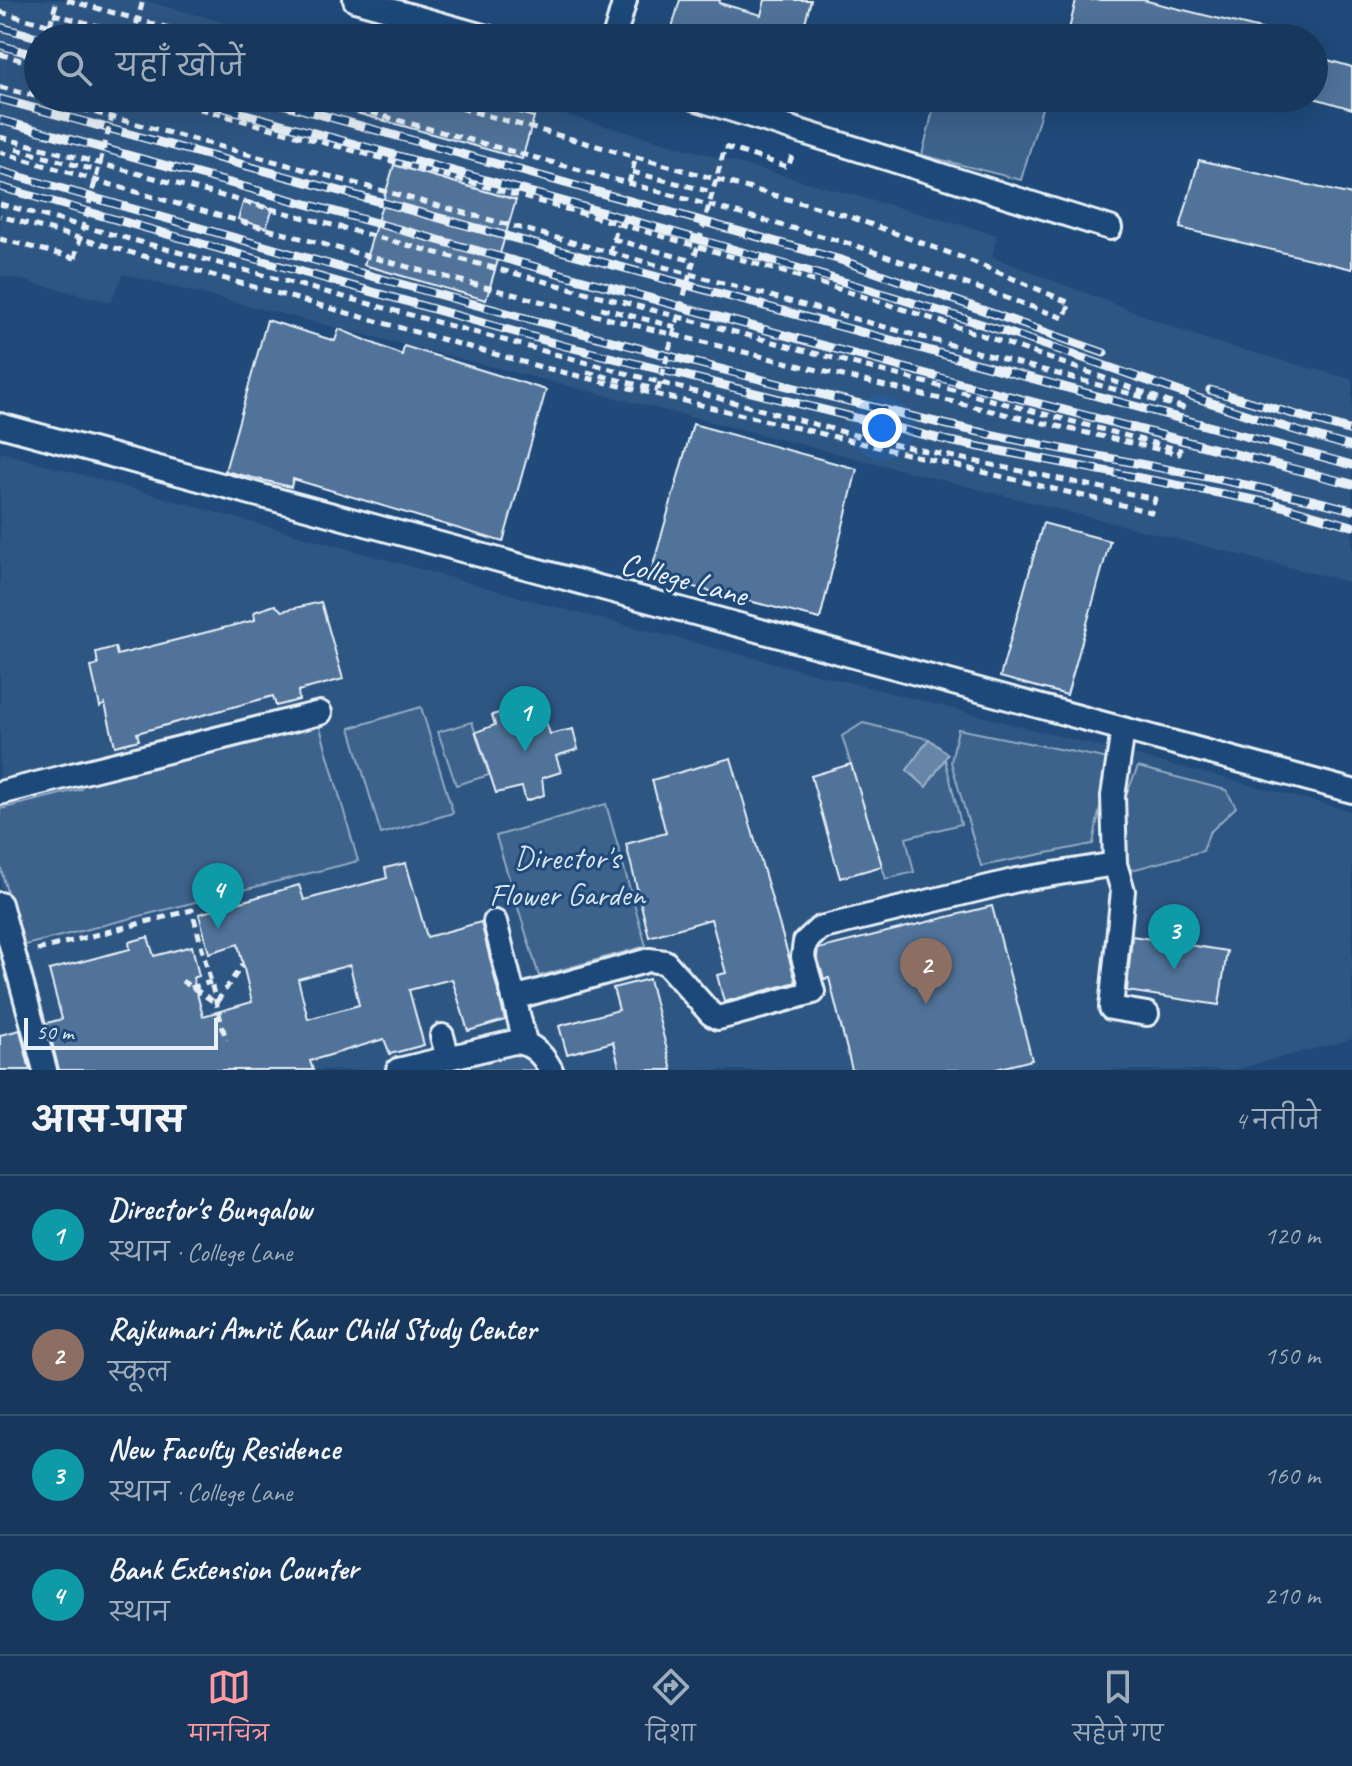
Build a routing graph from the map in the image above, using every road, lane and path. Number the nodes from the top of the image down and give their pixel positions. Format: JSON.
{"nodes":[{"id":1,"x":57,"y":0,"type":"edge"},
{"id":2,"x":67,"y":0,"type":"edge"},
{"id":3,"x":143,"y":0,"type":"edge"},
{"id":4,"x":355,"y":0,"type":"edge"},
{"id":5,"x":625,"y":0,"type":"edge"},
{"id":6,"x":0,"y":12,"type":"edge"},
{"id":7,"x":53,"y":14,"type":"junction"},
{"id":8,"x":46,"y":24,"type":"edge"},
{"id":9,"x":50,"y":24,"type":"edge"},
{"id":10,"x":89,"y":24,"type":"edge"},
{"id":11,"x":136,"y":24,"type":"edge"},
{"id":12,"x":154,"y":24,"type":"edge"},
{"id":13,"x":440,"y":24,"type":"edge"},
{"id":14,"x":618,"y":24,"type":"edge"},
{"id":15,"x":0,"y":54,"type":"edge"},
{"id":16,"x":24,"y":61,"type":"edge"},
{"id":17,"x":0,"y":87,"type":"edge"},
{"id":18,"x":24,"y":93,"type":"edge"},
{"id":19,"x":92,"y":112,"type":"edge"},
{"id":20,"x":113,"y":112,"type":"edge"},
{"id":21,"x":211,"y":112,"type":"edge"},
{"id":22,"x":368,"y":112,"type":"edge"},
{"id":23,"x":474,"y":112,"type":"edge"},
{"id":24,"x":739,"y":112,"type":"edge"},
{"id":25,"x":0,"y":137,"type":"edge"},
{"id":26,"x":19,"y":142,"type":"junction"},
{"id":27,"x":16,"y":149,"type":"junction"},
{"id":28,"x":0,"y":152,"type":"edge"},
{"id":29,"x":14,"y":156,"type":"junction"},
{"id":30,"x":636,"y":157,"type":"junction"},
{"id":31,"x":788,"y":167,"type":"dead end"},
{"id":32,"x":98,"y":171,"type":"junction"},
{"id":33,"x":632,"y":172,"type":"junction"},
{"id":34,"x":629,"y":183,"type":"junction"},
{"id":35,"x":712,"y":192,"type":"junction"},
{"id":36,"x":0,"y":204,"type":"edge"},
{"id":37,"x":0,"y":216,"type":"edge"},
{"id":38,"x":618,"y":224,"type":"junction"},
{"id":39,"x":1110,"y":228,"type":"dead end"},
{"id":40,"x":0,"y":239,"type":"edge"},
{"id":41,"x":613,"y":239,"type":"junction"},
{"id":42,"x":610,"y":253,"type":"junction"},
{"id":43,"x":693,"y":261,"type":"junction"},
{"id":44,"x":604,"y":298,"type":"junction"},
{"id":45,"x":601,"y":308,"type":"junction"},
{"id":46,"x":600,"y":317,"type":"junction"},
{"id":47,"x":676,"y":327,"type":"junction"},
{"id":48,"x":587,"y":371,"type":"junction"},
{"id":49,"x":0,"y":425,"type":"edge"},
{"id":50,"x":320,"y":713,"type":"dead end"},
{"id":51,"x":1123,"y":730,"type":"junction"},
{"id":52,"x":1352,"y":791,"type":"edge"},
{"id":53,"x":0,"y":793,"type":"edge"},
{"id":54,"x":1115,"y":864,"type":"junction"},
{"id":55,"x":0,"y":904,"type":"edge"},
{"id":56,"x":495,"y":922,"type":"dead end"},
{"id":57,"x":14,"y":956,"type":"junction"},
{"id":58,"x":243,"y":964,"type":"dead end"},
{"id":59,"x":182,"y":981,"type":"dead end"},
{"id":60,"x":211,"y":982,"type":"junction"},
{"id":61,"x":191,"y":988,"type":"junction"},
{"id":62,"x":514,"y":998,"type":"junction"},
{"id":63,"x":216,"y":1003,"type":"junction"},
{"id":64,"x":1147,"y":1014,"type":"dead end"},
{"id":65,"x":226,"y":1040,"type":"dead end"},
{"id":66,"x":525,"y":1042,"type":"junction"},
{"id":67,"x":45,"y":1070,"type":"edge"},
{"id":68,"x":398,"y":1070,"type":"edge"},
{"id":69,"x":551,"y":1070,"type":"edge"}],
"edges":[{"from":1,"to":7,"type":"path"},
{"from":2,"to":12,"type":"path"},
{"from":3,"to":11,"type":"path","bridge":true},
{"from":4,"to":13,"type":"street"},
{"from":5,"to":14,"type":"street"},
{"from":6,"to":8,"type":"path"},
{"from":7,"to":9,"type":"path"},
{"from":7,"to":10,"type":"path"},
{"from":15,"to":16,"type":"path"},
{"from":17,"to":18,"type":"path"},
{"from":19,"to":42,"type":"path"},
{"from":20,"to":32,"type":"path","bridge":true},
{"from":21,"to":38,"type":"path"},
{"from":22,"to":34,"type":"path"},
{"from":23,"to":30,"type":"path"},
{"from":24,"to":39,"type":"street"},
{"from":25,"to":26,"type":"path"},
{"from":26,"to":27,"type":"path"},
{"from":26,"to":44,"type":"path"},
{"from":27,"to":29,"type":"path"},
{"from":27,"to":32,"type":"path"},
{"from":28,"to":29,"type":"path"},
{"from":29,"to":46,"type":"path"},
{"from":30,"to":33,"type":"path"},
{"from":30,"to":34,"type":"path"},
{"from":31,"to":35,"type":"path","bridge":true},
{"from":32,"to":40,"type":"path","bridge":true},
{"from":33,"to":34,"type":"path"},
{"from":33,"to":35,"type":"path"},
{"from":35,"to":43,"type":"path","bridge":true},
{"from":36,"to":48,"type":"path"},
{"from":37,"to":48,"type":"path"},
{"from":38,"to":41,"type":"path"},
{"from":38,"to":42,"type":"path"},
{"from":41,"to":42,"type":"path"},
{"from":41,"to":43,"type":"path"},
{"from":43,"to":47,"type":"path","bridge":true},
{"from":44,"to":45,"type":"path"},
{"from":44,"to":46,"type":"path"},
{"from":45,"to":46,"type":"path"},
{"from":45,"to":47,"type":"path"},
{"from":47,"to":48,"type":"path","bridge":true},
{"from":48,"to":48,"type":"path"},
{"from":49,"to":51,"type":"street","name":"College Lane"},
{"from":50,"to":53,"type":"street"},
{"from":51,"to":52,"type":"street","name":"College Lane"},
{"from":51,"to":54,"type":"street"},
{"from":54,"to":62,"type":"street"},
{"from":54,"to":64,"type":"street"},
{"from":55,"to":57,"type":"street"},
{"from":56,"to":62,"type":"street"},
{"from":57,"to":60,"type":"path"},
{"from":57,"to":67,"type":"street"},
{"from":58,"to":63,"type":"path"},
{"from":59,"to":61,"type":"path"},
{"from":60,"to":61,"type":"path"},
{"from":60,"to":63,"type":"path"},
{"from":61,"to":63,"type":"path"},
{"from":62,"to":66,"type":"street"},
{"from":63,"to":65,"type":"path"},
{"from":66,"to":68,"type":"street"},
{"from":66,"to":69,"type":"street"}]}
